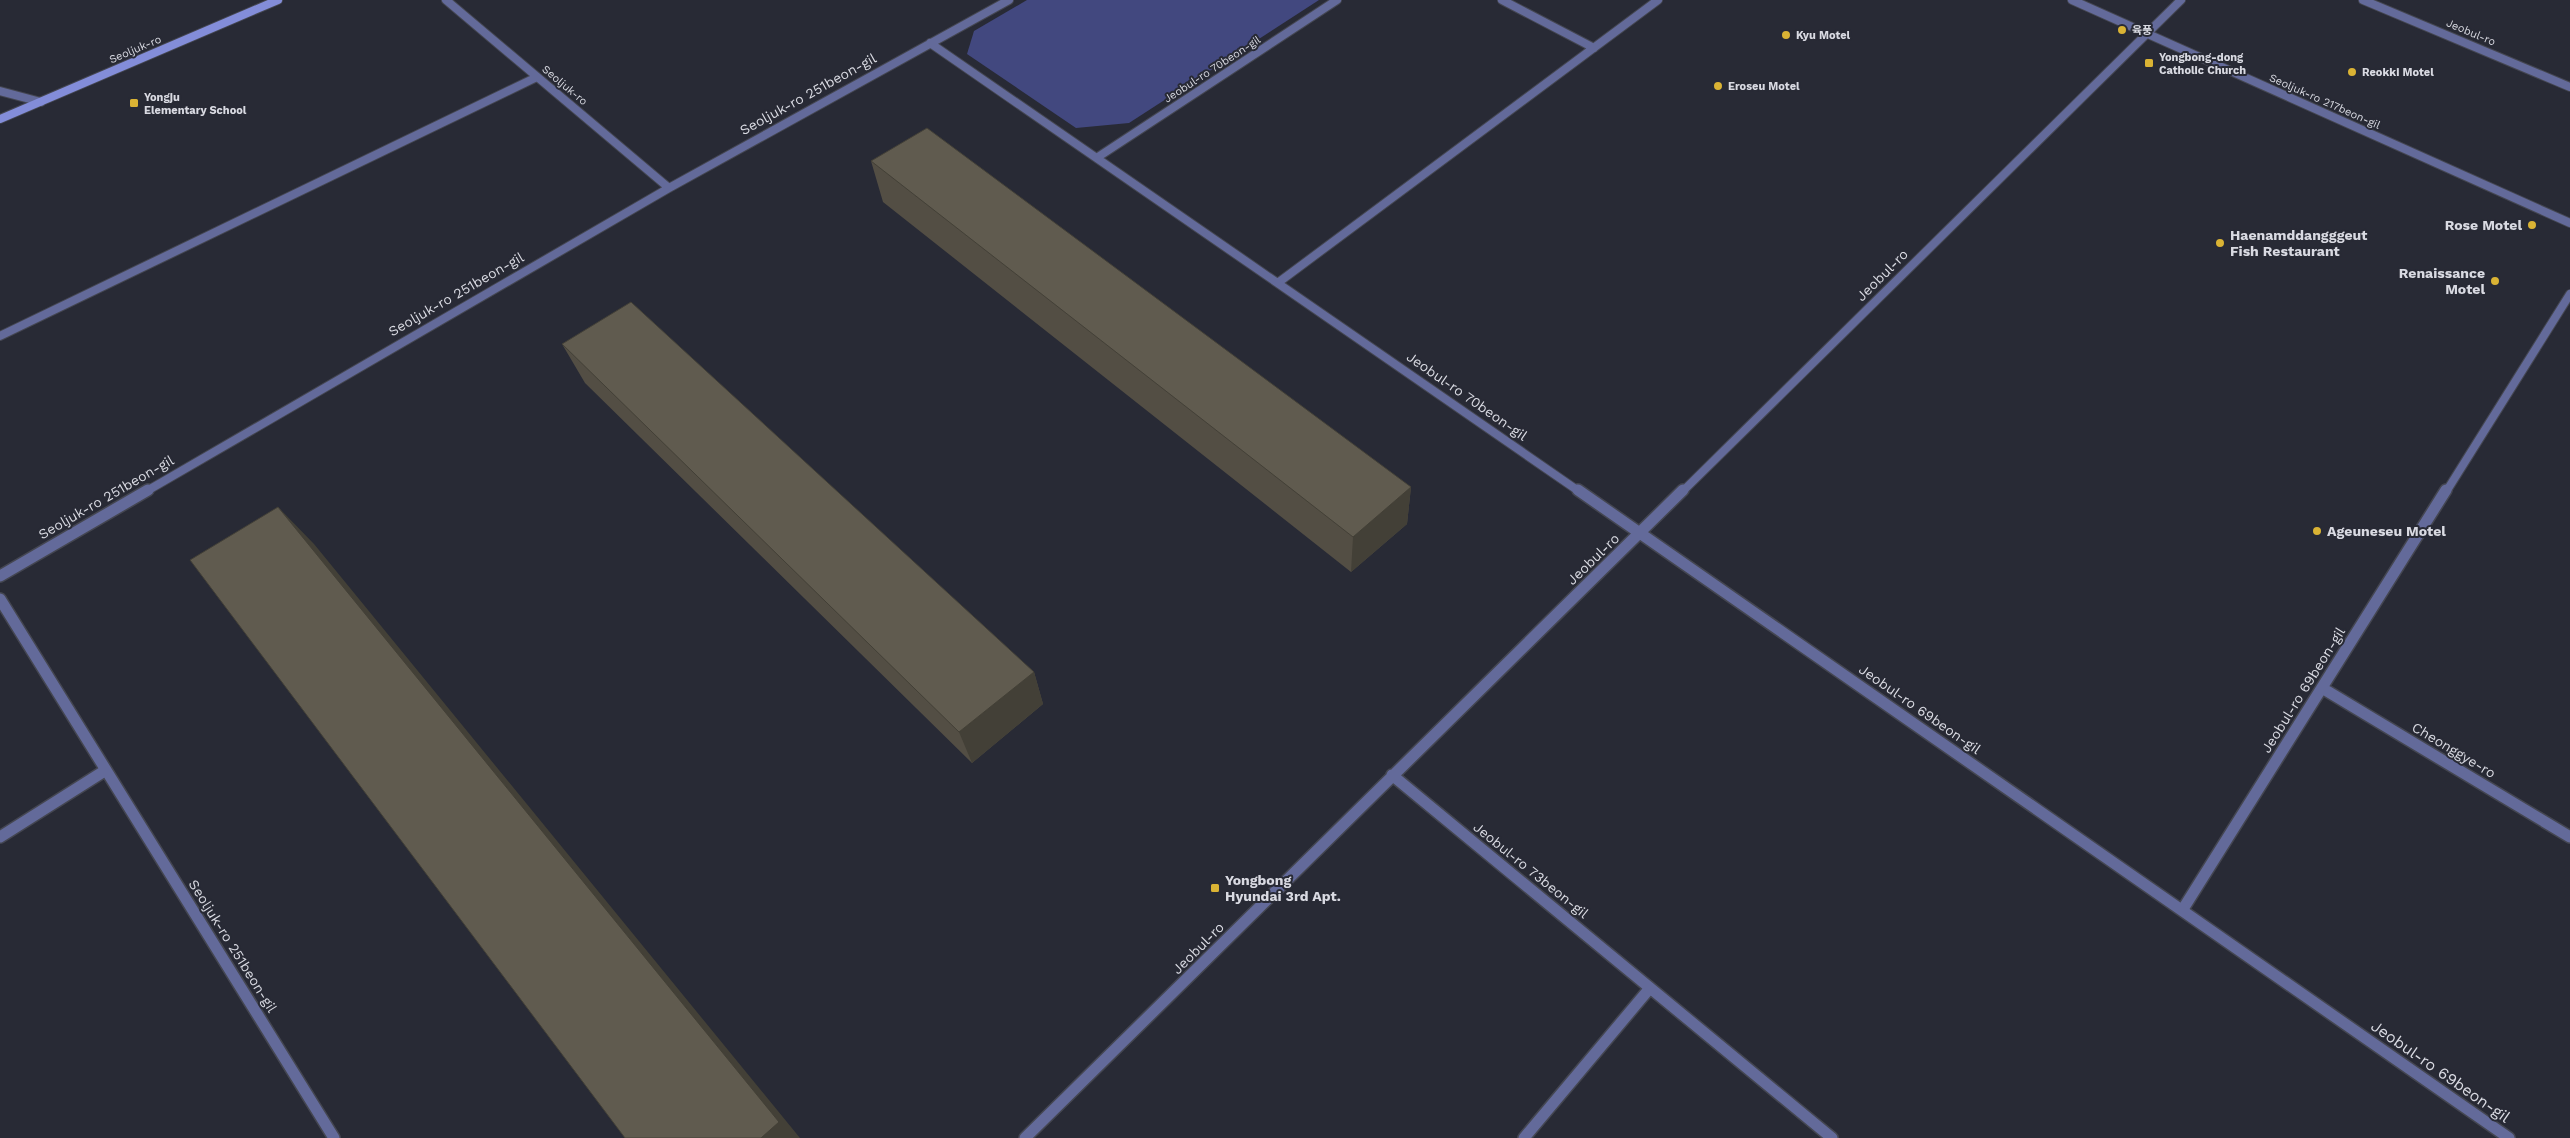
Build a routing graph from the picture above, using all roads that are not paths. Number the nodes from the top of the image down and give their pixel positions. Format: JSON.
{"nodes":[{"id":1,"x":278,"y":0,"type":"edge"},
{"id":2,"x":446,"y":0,"type":"edge"},
{"id":3,"x":1009,"y":0,"type":"edge"},
{"id":4,"x":1337,"y":0,"type":"edge"},
{"id":5,"x":1502,"y":0,"type":"edge"},
{"id":6,"x":1658,"y":0,"type":"edge"},
{"id":7,"x":2072,"y":0,"type":"edge"},
{"id":8,"x":2181,"y":0,"type":"edge"},
{"id":9,"x":2363,"y":0,"type":"edge"},
{"id":10,"x":2147,"y":34,"type":"junction"},
{"id":11,"x":930,"y":43,"type":"junction"},
{"id":12,"x":1594,"y":48,"type":"junction"},
{"id":13,"x":538,"y":77,"type":"junction"},
{"id":14,"x":2570,"y":87,"type":"edge"},
{"id":15,"x":0,"y":91,"type":"edge"},
{"id":16,"x":41,"y":102,"type":"junction"},
{"id":17,"x":0,"y":119,"type":"edge"},
{"id":18,"x":1098,"y":157,"type":"junction"},
{"id":19,"x":669,"y":188,"type":"junction"},
{"id":20,"x":2570,"y":223,"type":"edge"},
{"id":21,"x":1278,"y":282,"type":"junction"},
{"id":22,"x":2570,"y":294,"type":"edge"},
{"id":23,"x":0,"y":336,"type":"edge"},
{"id":24,"x":1640,"y":533,"type":"junction"},
{"id":25,"x":0,"y":576,"type":"edge"},
{"id":26,"x":0,"y":599,"type":"edge"},
{"id":27,"x":2322,"y":688,"type":"junction"},
{"id":28,"x":106,"y":770,"type":"junction"},
{"id":29,"x":1392,"y":775,"type":"junction"},
{"id":30,"x":2570,"y":837,"type":"edge"},
{"id":31,"x":0,"y":838,"type":"edge"},
{"id":32,"x":2183,"y":909,"type":"junction"},
{"id":33,"x":1650,"y":988,"type":"junction"},
{"id":34,"x":334,"y":1138,"type":"edge"},
{"id":35,"x":1025,"y":1138,"type":"edge"},
{"id":36,"x":1524,"y":1138,"type":"edge"},
{"id":37,"x":1832,"y":1138,"type":"edge"},
{"id":38,"x":2509,"y":1138,"type":"edge"}],
"edges":[{"from":1,"to":16,"type":"main road","name":"Seoljuk-ro"},
{"from":2,"to":13,"type":"street","name":"Seoljuk-ro"},
{"from":3,"to":11,"type":"street"},
{"from":4,"to":18,"type":"street","name":"Jeobul-ro 70beon-gil"},
{"from":5,"to":12,"type":"street"},
{"from":6,"to":12,"type":"street"},
{"from":7,"to":10,"type":"street","name":"Seoljuk-ro 217beon-gil"},
{"from":8,"to":10,"type":"street","name":"Jeobul-ro"},
{"from":9,"to":14,"type":"street","name":"Jeobul-ro"},
{"from":10,"to":20,"type":"street","name":"Seoljuk-ro 217beon-gil"},
{"from":10,"to":24,"type":"street","name":"Jeobul-ro"},
{"from":11,"to":18,"type":"street","name":"Jeobul-ro 70beon-gil"},
{"from":11,"to":19,"type":"street","name":"Seoljuk-ro 251beon-gil"},
{"from":12,"to":21,"type":"street"},
{"from":13,"to":19,"type":"street","name":"Seoljuk-ro"},
{"from":13,"to":23,"type":"street"},
{"from":15,"to":16,"type":"street"},
{"from":16,"to":17,"type":"main road","name":"Seoljuk-ro"},
{"from":18,"to":21,"type":"street","name":"Jeobul-ro 70beon-gil"},
{"from":19,"to":25,"type":"street","name":"Seoljuk-ro 251beon-gil"},
{"from":21,"to":24,"type":"street","name":"Jeobul-ro 70beon-gil"},
{"from":22,"to":27,"type":"street","name":"Jeobul-ro 69beon-gil"},
{"from":24,"to":29,"type":"street","name":"Jeobul-ro"},
{"from":24,"to":32,"type":"street","name":"Jeobul-ro 69beon-gil"},
{"from":26,"to":28,"type":"street","name":"Seoljuk-ro 251beon-gil"},
{"from":27,"to":30,"type":"street","name":"Cheonggye-ro"},
{"from":27,"to":32,"type":"street","name":"Jeobul-ro 69beon-gil"},
{"from":28,"to":31,"type":"street"},
{"from":28,"to":34,"type":"street","name":"Seoljuk-ro 251beon-gil"},
{"from":29,"to":33,"type":"street","name":"Jeobul-ro 73beon-gil"},
{"from":29,"to":35,"type":"street","name":"Jeobul-ro"},
{"from":32,"to":38,"type":"street","name":"Jeobul-ro 69beon-gil"},
{"from":33,"to":36,"type":"street"},
{"from":33,"to":37,"type":"street","name":"Jeobul-ro 73beon-gil"}]}
